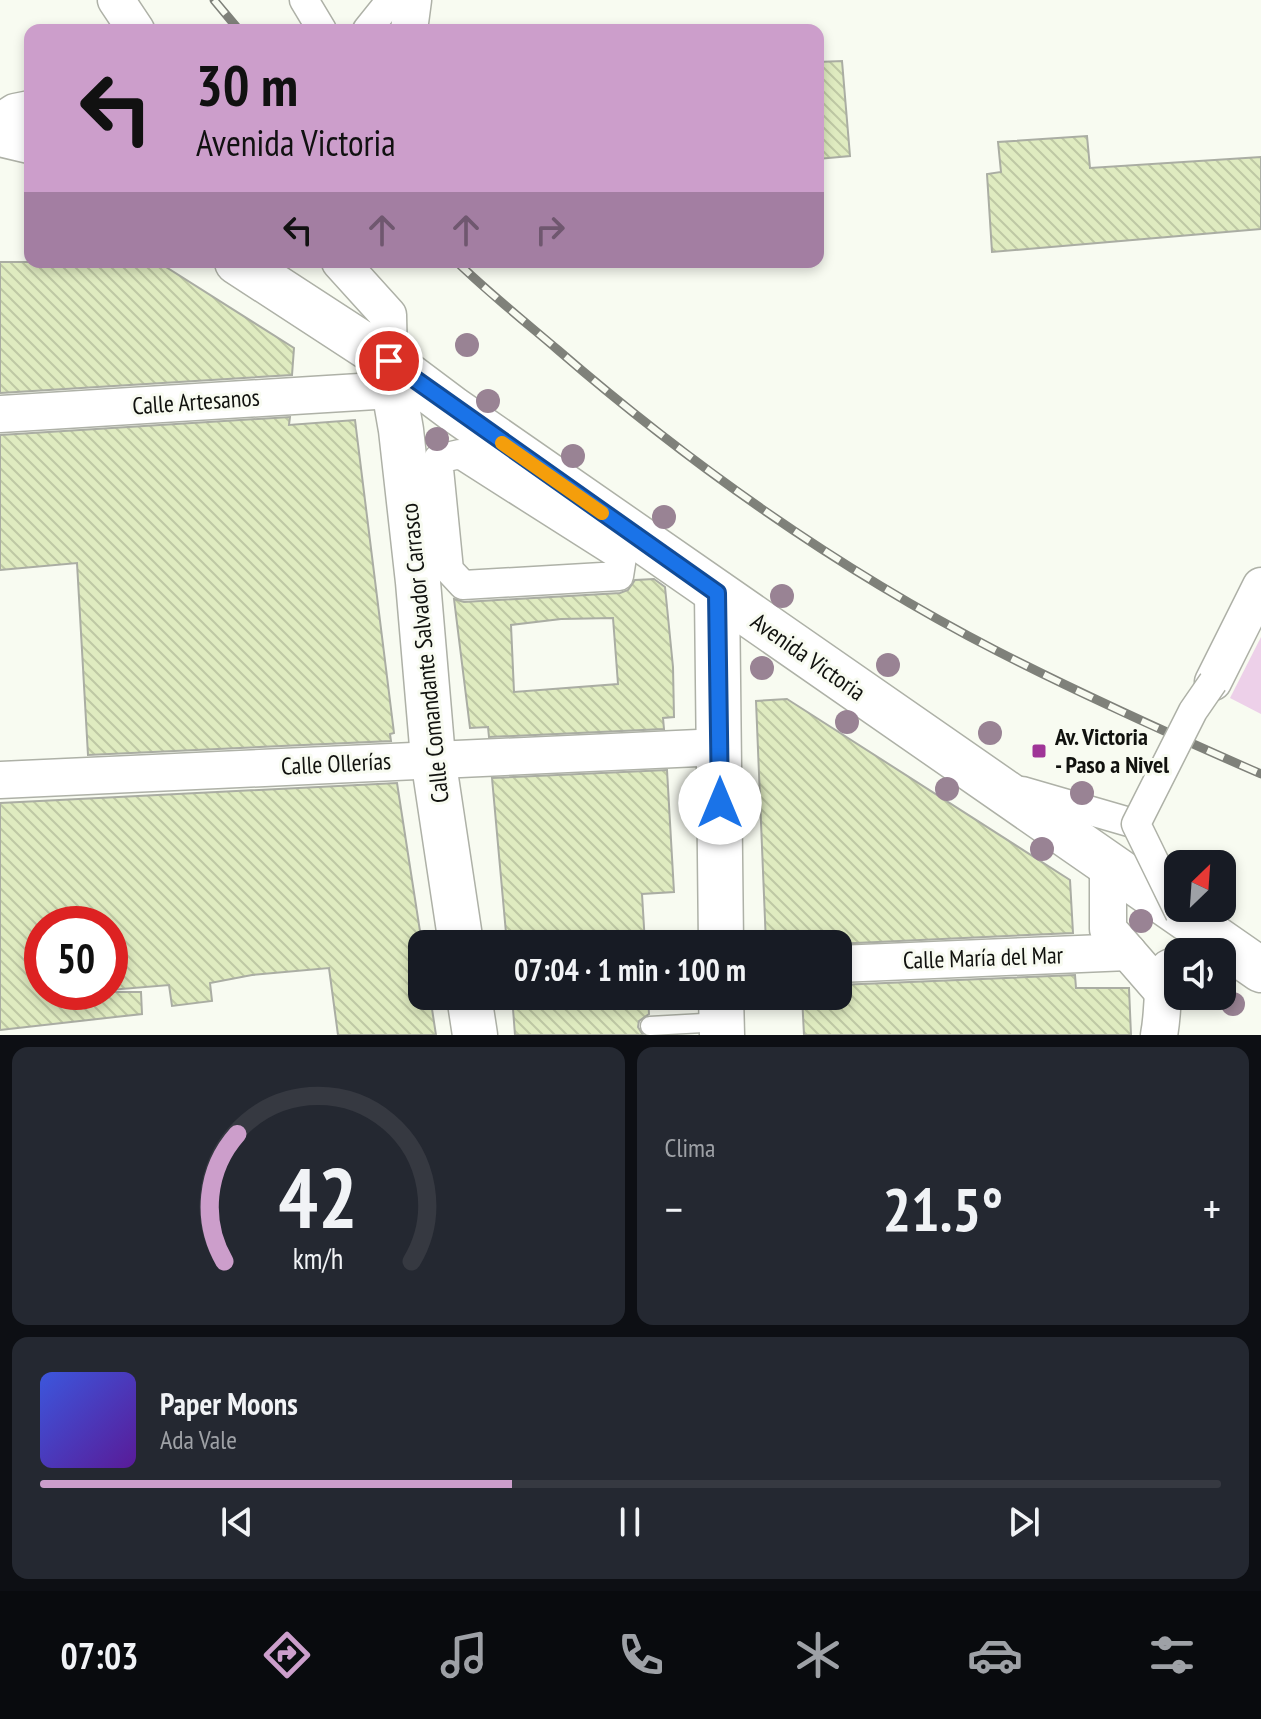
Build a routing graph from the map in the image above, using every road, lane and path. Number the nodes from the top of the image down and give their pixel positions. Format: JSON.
{"nodes":[{"id":1,"x":116,"y":0,"type":"edge"},
{"id":2,"x":304,"y":0,"type":"edge"},
{"id":3,"x":391,"y":0,"type":"edge"},
{"id":4,"x":413,"y":0,"type":"edge"},
{"id":5,"x":132,"y":24,"type":"edge"},
{"id":6,"x":318,"y":24,"type":"edge"},
{"id":7,"x":372,"y":24,"type":"edge"},
{"id":8,"x":410,"y":24,"type":"edge"},
{"id":9,"x":24,"y":110,"type":"edge"},
{"id":10,"x":0,"y":122,"type":"edge"},
{"id":11,"x":0,"y":134,"type":"edge"},
{"id":12,"x":24,"y":140,"type":"edge"},
{"id":13,"x":245,"y":268,"type":"edge"},
{"id":14,"x":345,"y":268,"type":"edge"},
{"id":15,"x":391,"y":376,"type":"junction"},
{"id":16,"x":0,"y":414,"type":"edge"},
{"id":17,"x":438,"y":459,"type":"joint"},
{"id":18,"x":1261,"y":586,"type":"edge"},
{"id":19,"x":717,"y":593,"type":"junction"},
{"id":20,"x":1213,"y":682,"type":"joint"},
{"id":21,"x":720,"y":747,"type":"junction"},
{"id":22,"x":433,"y":758,"type":"junction"},
{"id":23,"x":0,"y":780,"type":"edge"},
{"id":24,"x":987,"y":781,"type":"junction"},
{"id":25,"x":1136,"y":824,"type":"junction"},
{"id":26,"x":1108,"y":865,"type":"junction"},
{"id":27,"x":1164,"y":881,"type":"edge"},
{"id":28,"x":1164,"y":903,"type":"edge"},
{"id":29,"x":1192,"y":922,"type":"edge"},
{"id":30,"x":459,"y":930,"type":"edge"},
{"id":31,"x":721,"y":930,"type":"edge"},
{"id":32,"x":1128,"y":952,"type":"junction"},
{"id":33,"x":852,"y":963,"type":"edge"},
{"id":34,"x":1236,"y":970,"type":"edge"},
{"id":35,"x":1261,"y":970,"type":"edge"},
{"id":36,"x":1164,"y":973,"type":"edge"},
{"id":37,"x":1261,"y":980,"type":"edge"},
{"id":38,"x":1164,"y":1008,"type":"edge"},
{"id":39,"x":471,"y":1010,"type":"edge"},
{"id":40,"x":721,"y":1018,"type":"edge"},
{"id":41,"x":650,"y":1026,"type":"dead end"},
{"id":42,"x":475,"y":1035,"type":"edge"},
{"id":43,"x":1159,"y":1035,"type":"edge"}],
"edges":[{"from":1,"to":5,"type":"street"},
{"from":2,"to":6,"type":"street"},
{"from":3,"to":7,"type":"street"},
{"from":4,"to":8,"type":"street"},
{"from":9,"to":10,"type":"street"},
{"from":11,"to":12,"type":"main road"},
{"from":13,"to":15,"type":"main road","name":"Avenida Victoria"},
{"from":14,"to":15,"type":"street"},
{"from":15,"to":16,"type":"street","name":"Calle Artesanos"},
{"from":15,"to":19,"type":"main road","name":"Avenida Victoria"},
{"from":15,"to":22,"type":"main road","name":"Calle Comandante Salvador Carrasco"},
{"from":17,"to":17,"type":"street"},
{"from":18,"to":20,"type":"street"},
{"from":19,"to":21,"type":"main road"},
{"from":19,"to":24,"type":"main road","name":"Avenida Victoria"},
{"from":20,"to":25,"type":"street","bridge":true},
{"from":21,"to":22,"type":"street","name":"Calle Ollerías"},
{"from":21,"to":31,"type":"main road"},
{"from":22,"to":23,"type":"street","name":"Calle Ollerías"},
{"from":22,"to":30,"type":"main road","name":"Calle Comandante Salvador Carrasco"},
{"from":24,"to":25,"type":"street"},
{"from":24,"to":26,"type":"main road","name":"Avenida Victoria"},
{"from":25,"to":27,"type":"street","bridge":true},
{"from":26,"to":28,"type":"main road","name":"Avenida Victoria"},
{"from":26,"to":32,"type":"street"},
{"from":29,"to":35,"type":"main road","name":"Avenida Victoria"},
{"from":32,"to":33,"type":"street","name":"Calle María del Mar"},
{"from":32,"to":36,"type":"street"},
{"from":34,"to":37,"type":"street"},
{"from":38,"to":43,"type":"street"},
{"from":39,"to":42,"type":"main road"},
{"from":40,"to":41,"type":"lane"}]}
